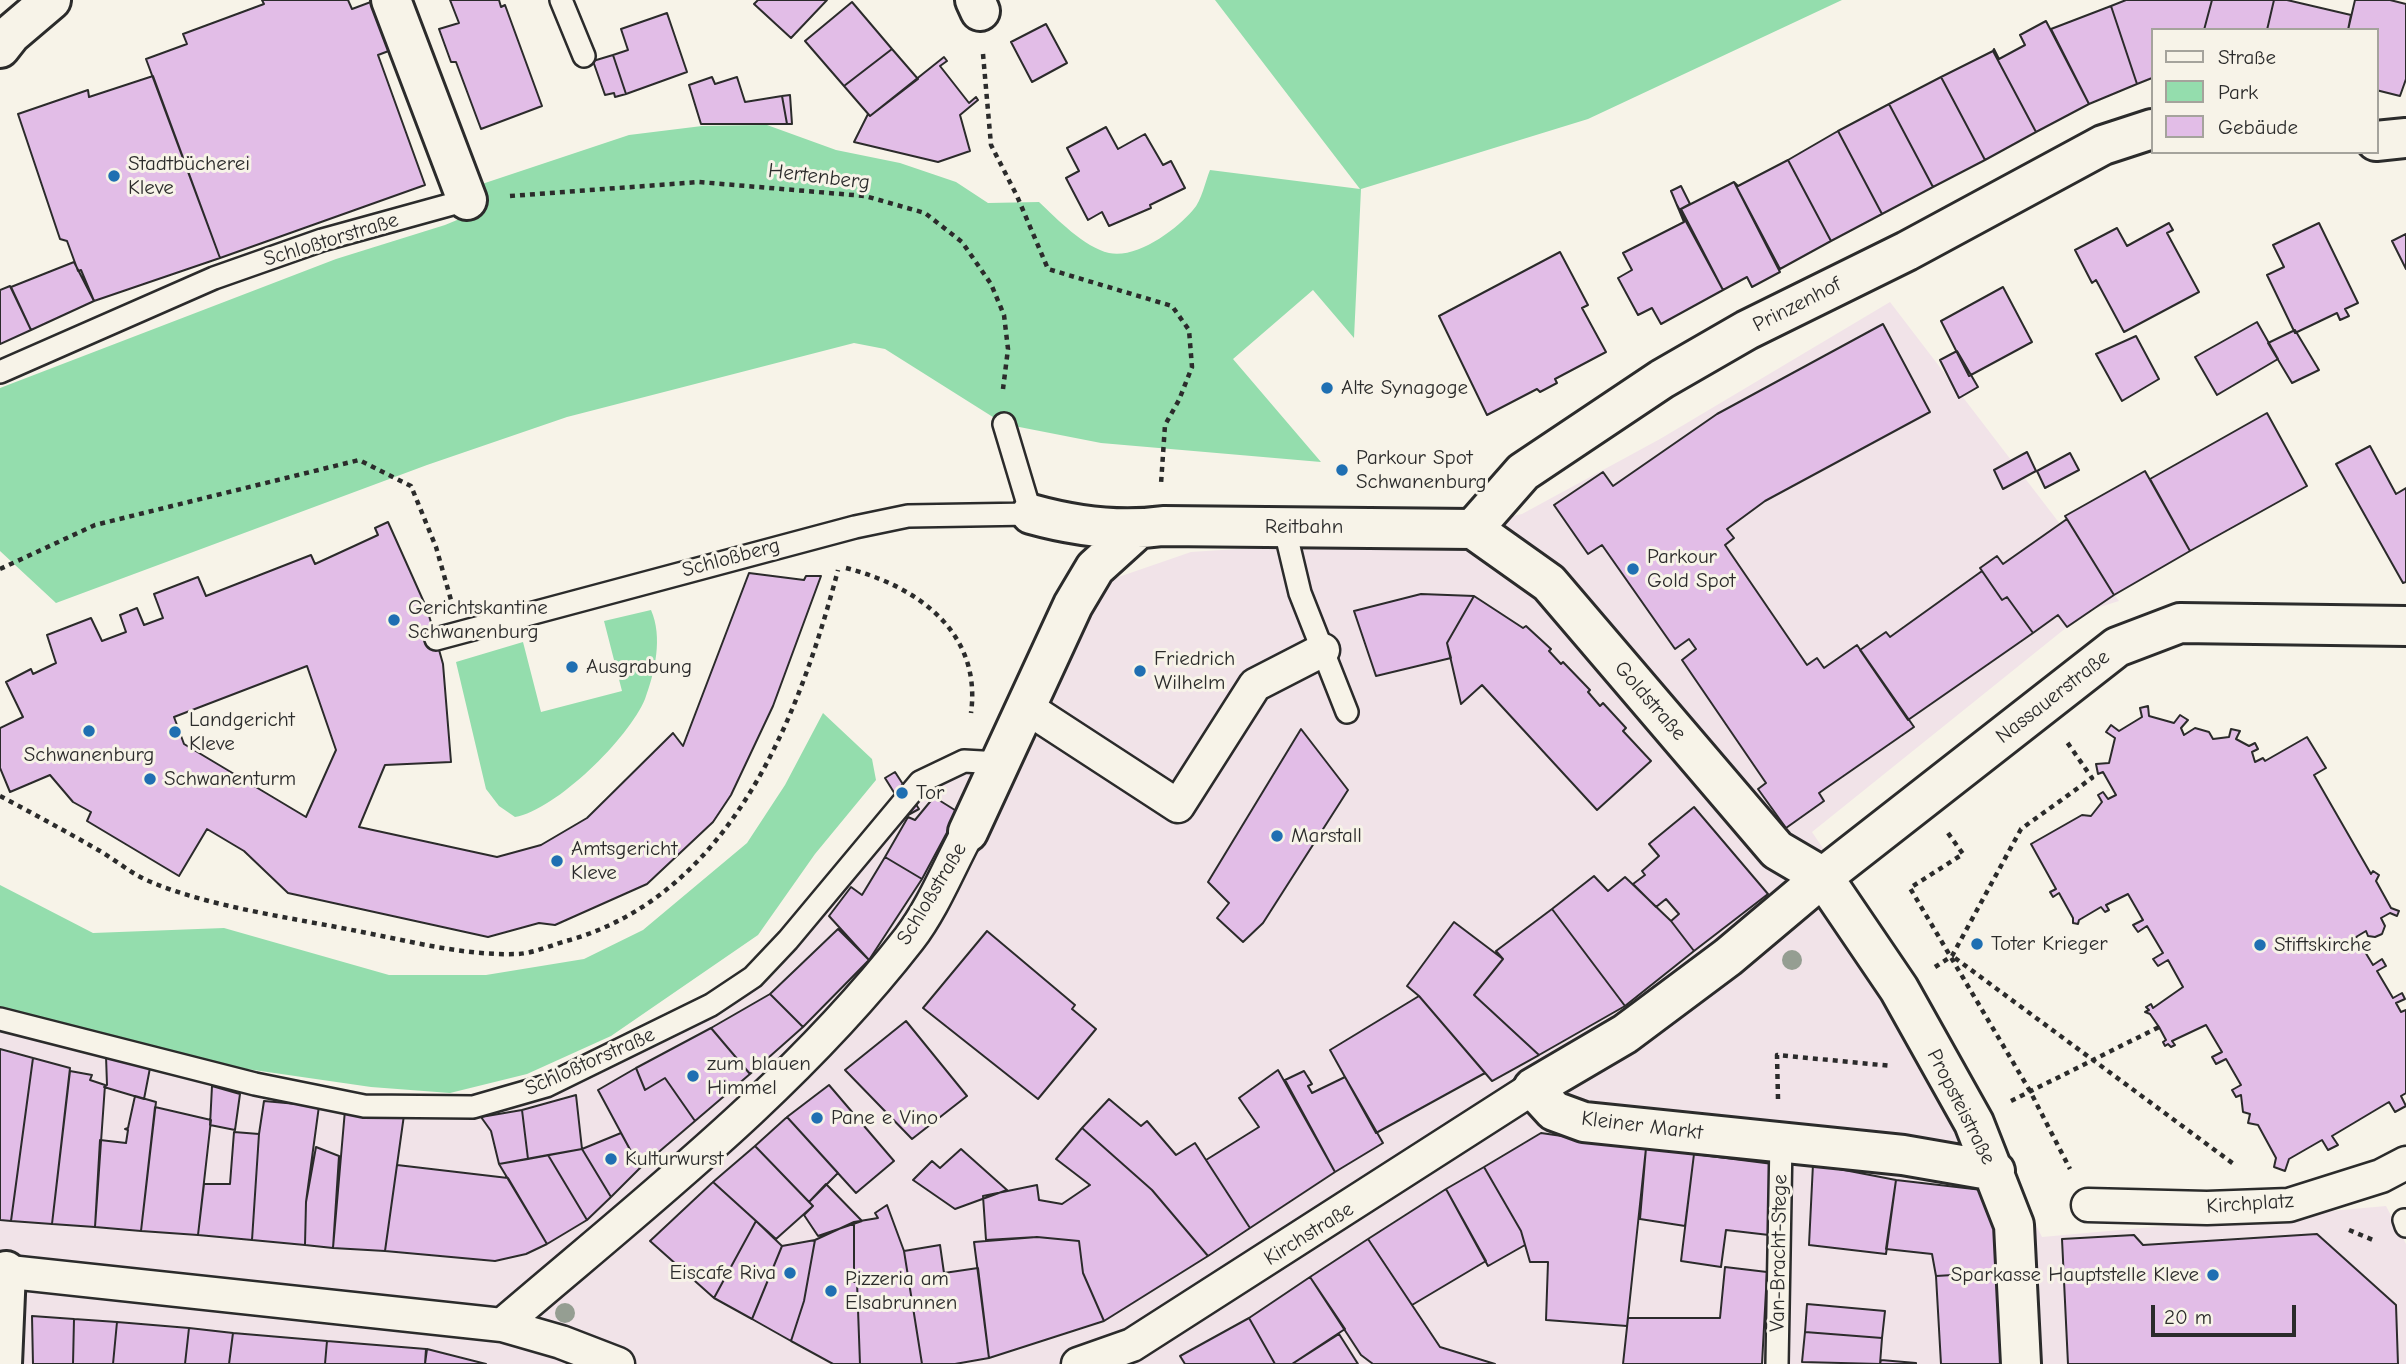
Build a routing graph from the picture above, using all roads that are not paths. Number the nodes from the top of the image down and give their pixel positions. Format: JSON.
{"nodes":[{"id":1,"x":51,"y":0,"type":"edge"},
{"id":2,"x":391,"y":0,"type":"edge"},
{"id":3,"x":561,"y":0,"type":"edge"},
{"id":4,"x":0,"y":48,"type":"edge"},
{"id":5,"x":584,"y":56,"type":"dead end"},
{"id":6,"x":2150,"y":130,"type":"edge"},
{"id":7,"x":2406,"y":138,"type":"edge"},
{"id":8,"x":2378,"y":141,"type":"edge"},
{"id":9,"x":467,"y":200,"type":"joint"},
{"id":10,"x":0,"y":372,"type":"edge"},
{"id":11,"x":1004,"y":424,"type":"road end"},
{"id":12,"x":1031,"y":514,"type":"junction"},
{"id":13,"x":1284,"y":527,"type":"junction"},
{"id":14,"x":1150,"y":528,"type":"junction"},
{"id":15,"x":1472,"y":529,"type":"junction"},
{"id":16,"x":2404,"y":631,"type":"edge"},
{"id":17,"x":436,"y":639,"type":"dead end"},
{"id":18,"x":1323,"y":650,"type":"junction"},
{"id":19,"x":1026,"y":706,"type":"junction"},
{"id":20,"x":1348,"y":712,"type":"dead end"},
{"id":21,"x":982,"y":762,"type":"junction"},
{"id":22,"x":968,"y":832,"type":"joint"},
{"id":23,"x":1823,"y":877,"type":"junction"},
{"id":24,"x":0,"y":1019,"type":"edge"},
{"id":25,"x":1533,"y":1088,"type":"junction"},
{"id":26,"x":1781,"y":1141,"type":"junction"},
{"id":27,"x":2406,"y":1163,"type":"edge"},
{"id":28,"x":1995,"y":1171,"type":"junction"},
{"id":29,"x":2088,"y":1205,"type":"road end"},
{"id":30,"x":3,"y":1271,"type":"edge"},
{"id":31,"x":502,"y":1325,"type":"junction"},
{"id":32,"x":2,"y":1364,"type":"edge"},
{"id":33,"x":618,"y":1364,"type":"edge"},
{"id":34,"x":1079,"y":1364,"type":"edge"},
{"id":35,"x":1777,"y":1364,"type":"edge"},
{"id":36,"x":2021,"y":1364,"type":"edge"}],
"edges":[{"from":1,"to":4,"type":"street"},
{"from":2,"to":9,"type":"street"},
{"from":3,"to":5,"type":"lane"},
{"from":6,"to":15,"type":"street","name":"Prinzenhof"},
{"from":7,"to":8,"type":"street"},
{"from":9,"to":10,"type":"lane","name":"Schloßtorstraße"},
{"from":11,"to":12,"type":"lane"},
{"from":12,"to":14,"type":"street"},
{"from":12,"to":17,"type":"lane","name":"Schloßberg"},
{"from":13,"to":14,"type":"street","name":"Reitbahn"},
{"from":13,"to":15,"type":"street","name":"Reitbahn"},
{"from":13,"to":18,"type":"lane"},
{"from":14,"to":19,"type":"street","name":"Schloßstraße"},
{"from":15,"to":23,"type":"street","name":"Goldstraße"},
{"from":16,"to":23,"type":"street","name":"Nassauerstraße"},
{"from":18,"to":19,"type":"street"},
{"from":18,"to":20,"type":"lane"},
{"from":19,"to":21,"type":"street","name":"Schloßstraße"},
{"from":21,"to":22,"type":"street","name":"Schloßstraße"},
{"from":21,"to":24,"type":"lane","name":"Schloßtorstraße"},
{"from":22,"to":31,"type":"street","name":"Schloßstraße"},
{"from":23,"to":25,"type":"street"},
{"from":23,"to":28,"type":"street","name":"Propsteistraße"},
{"from":25,"to":26,"type":"street","name":"Kleiner Markt"},
{"from":25,"to":34,"type":"street","name":"Kirchstraße"},
{"from":26,"to":28,"type":"street","name":"Kleiner Markt"},
{"from":26,"to":35,"type":"lane","name":"Van-Bracht-Stege"},
{"from":27,"to":29,"type":"street","name":"Kirchplatz"},
{"from":28,"to":36,"type":"street","name":"Propsteistraße"},
{"from":30,"to":31,"type":"street"},
{"from":30,"to":32,"type":"street"},
{"from":31,"to":33,"type":"street"}]}
